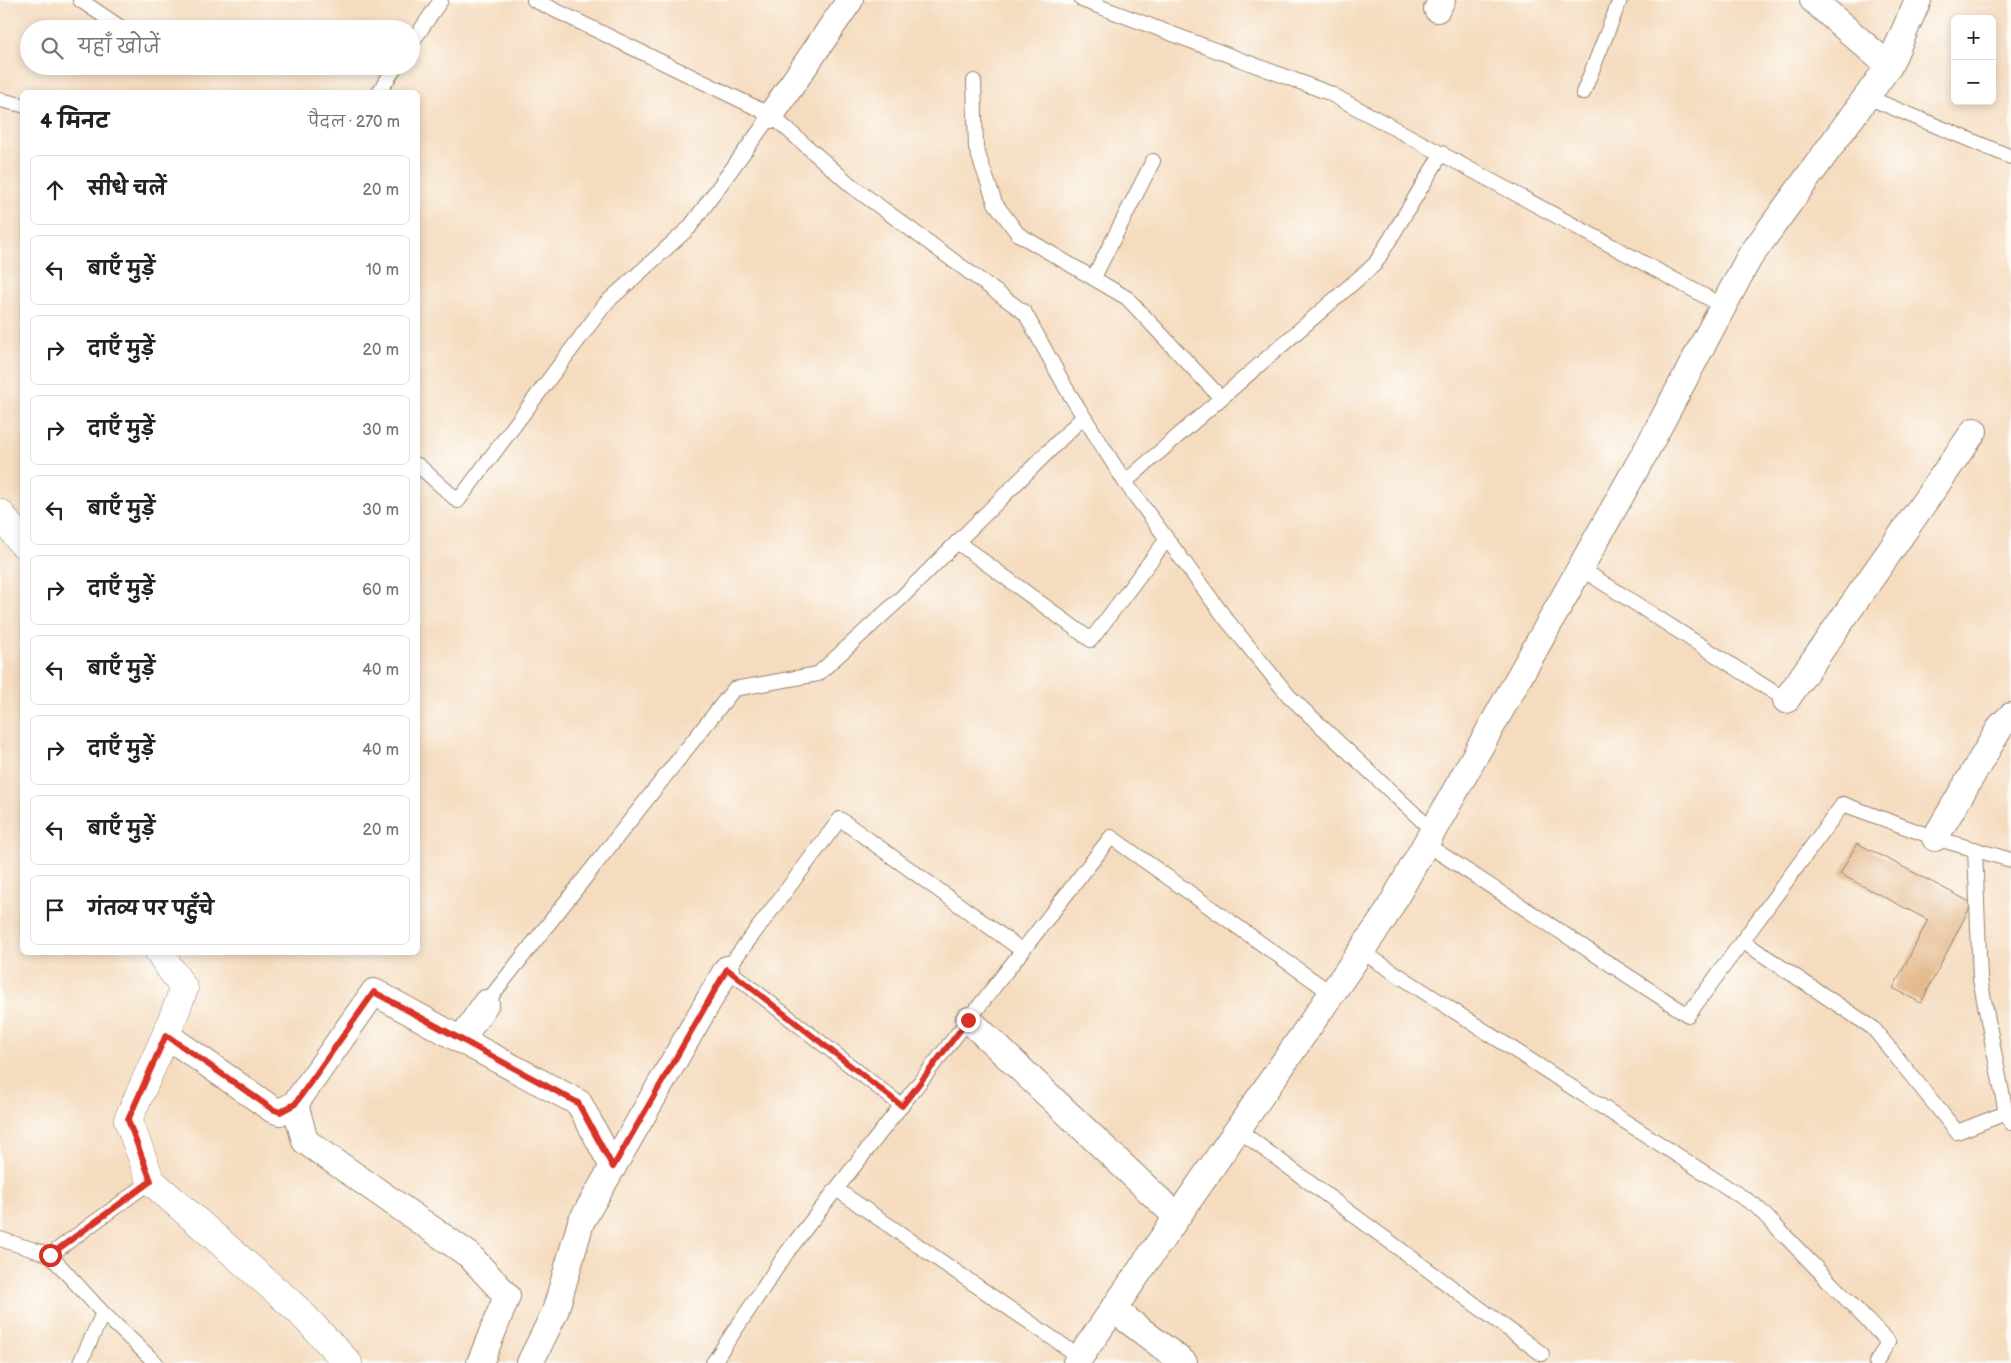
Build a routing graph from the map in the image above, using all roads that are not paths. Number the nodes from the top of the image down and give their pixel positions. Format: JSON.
{"nodes":[{"id":1,"x":80,"y":0,"type":"edge"},
{"id":2,"x":441,"y":0,"type":"edge"},
{"id":3,"x":534,"y":0,"type":"edge"},
{"id":4,"x":850,"y":0,"type":"edge"},
{"id":5,"x":1082,"y":0,"type":"edge"},
{"id":6,"x":1620,"y":0,"type":"edge"},
{"id":7,"x":1813,"y":0,"type":"edge"},
{"id":8,"x":1918,"y":0,"type":"edge"},
{"id":9,"x":110,"y":20,"type":"edge"},
{"id":10,"x":420,"y":31,"type":"edge"},
{"id":11,"x":1889,"y":66,"type":"junction"},
{"id":12,"x":390,"y":75,"type":"edge"},
{"id":13,"x":974,"y":81,"type":"dead end"},
{"id":14,"x":380,"y":90,"type":"edge"},
{"id":15,"x":1583,"y":94,"type":"dead end"},
{"id":16,"x":1867,"y":97,"type":"junction"},
{"id":17,"x":0,"y":100,"type":"edge"},
{"id":18,"x":20,"y":105,"type":"edge"},
{"id":19,"x":771,"y":115,"type":"junction"},
{"id":20,"x":1442,"y":153,"type":"junction"},
{"id":21,"x":2011,"y":157,"type":"edge"},
{"id":22,"x":1153,"y":161,"type":"dead end"},
{"id":23,"x":1094,"y":277,"type":"junction"},
{"id":24,"x":1724,"y":306,"type":"junction"},
{"id":25,"x":1222,"y":398,"type":"junction"},
{"id":26,"x":1083,"y":417,"type":"junction"},
{"id":27,"x":1974,"y":431,"type":"dead end"},
{"id":28,"x":420,"y":467,"type":"edge"},
{"id":29,"x":1125,"y":482,"type":"junction"},
{"id":30,"x":0,"y":513,"type":"edge"},
{"id":31,"x":1167,"y":540,"type":"junction"},
{"id":32,"x":20,"y":541,"type":"edge"},
{"id":33,"x":957,"y":542,"type":"junction"},
{"id":34,"x":1580,"y":568,"type":"junction"},
{"id":35,"x":1786,"y":700,"type":"joint"},
{"id":36,"x":2011,"y":716,"type":"edge"},
{"id":37,"x":1430,"y":837,"type":"junction"},
{"id":38,"x":1935,"y":838,"type":"junction"},
{"id":39,"x":1975,"y":850,"type":"junction"},
{"id":40,"x":2011,"y":860,"type":"edge"},
{"id":41,"x":1742,"y":941,"type":"junction"},
{"id":42,"x":1023,"y":951,"type":"junction"},
{"id":43,"x":1361,"y":951,"type":"junction"},
{"id":44,"x":160,"y":955,"type":"edge"},
{"id":45,"x":727,"y":969,"type":"junction"},
{"id":46,"x":1331,"y":994,"type":"junction"},
{"id":47,"x":486,"y":1003,"type":"joint"},
{"id":48,"x":968,"y":1020,"type":"junction"},
{"id":49,"x":166,"y":1035,"type":"junction"},
{"id":50,"x":461,"y":1040,"type":"junction"},
{"id":51,"x":295,"y":1104,"type":"junction"},
{"id":52,"x":902,"y":1106,"type":"junction"},
{"id":53,"x":2009,"y":1118,"type":"edge"},
{"id":54,"x":1237,"y":1129,"type":"junction"},
{"id":55,"x":613,"y":1167,"type":"junction"},
{"id":56,"x":151,"y":1181,"type":"junction"},
{"id":57,"x":836,"y":1190,"type":"junction"},
{"id":58,"x":1176,"y":1216,"type":"junction"},
{"id":59,"x":0,"y":1239,"type":"edge"},
{"id":60,"x":50,"y":1255,"type":"junction"},
{"id":61,"x":1112,"y":1309,"type":"junction"},
{"id":62,"x":103,"y":1313,"type":"junction"},
{"id":63,"x":1542,"y":1354,"type":"dead end"},
{"id":64,"x":1078,"y":1360,"type":"edge"},
{"id":65,"x":80,"y":1363,"type":"edge"},
{"id":66,"x":156,"y":1363,"type":"edge"},
{"id":67,"x":348,"y":1363,"type":"edge"},
{"id":68,"x":480,"y":1363,"type":"edge"},
{"id":69,"x":530,"y":1363,"type":"edge"},
{"id":70,"x":713,"y":1363,"type":"edge"},
{"id":71,"x":1184,"y":1363,"type":"edge"},
{"id":72,"x":1876,"y":1363,"type":"edge"}],
"edges":[{"from":1,"to":9,"type":"lane"},
{"from":2,"to":10,"type":"lane"},
{"from":3,"to":19,"type":"lane"},
{"from":4,"to":19,"type":"street"},
{"from":5,"to":20,"type":"lane"},
{"from":6,"to":15,"type":"lane"},
{"from":7,"to":11,"type":"street"},
{"from":8,"to":11,"type":"street"},
{"from":11,"to":16,"type":"street"},
{"from":12,"to":14,"type":"lane"},
{"from":13,"to":23,"type":"lane"},
{"from":16,"to":21,"type":"lane"},
{"from":16,"to":24,"type":"street"},
{"from":17,"to":18,"type":"lane"},
{"from":19,"to":26,"type":"lane"},
{"from":19,"to":28,"type":"lane"},
{"from":20,"to":24,"type":"lane"},
{"from":20,"to":25,"type":"lane"},
{"from":22,"to":23,"type":"lane"},
{"from":23,"to":25,"type":"lane"},
{"from":24,"to":34,"type":"street"},
{"from":25,"to":29,"type":"lane"},
{"from":26,"to":29,"type":"lane"},
{"from":26,"to":33,"type":"lane"},
{"from":27,"to":35,"type":"street"},
{"from":29,"to":31,"type":"lane"},
{"from":30,"to":32,"type":"street"},
{"from":31,"to":33,"type":"lane"},
{"from":31,"to":37,"type":"lane"},
{"from":33,"to":47,"type":"lane"},
{"from":34,"to":35,"type":"lane"},
{"from":34,"to":37,"type":"street"},
{"from":36,"to":38,"type":"street"},
{"from":37,"to":41,"type":"lane"},
{"from":37,"to":43,"type":"street"},
{"from":38,"to":39,"type":"lane"},
{"from":38,"to":41,"type":"lane"},
{"from":39,"to":40,"type":"lane"},
{"from":39,"to":53,"type":"lane"},
{"from":41,"to":53,"type":"lane"},
{"from":42,"to":45,"type":"lane"},
{"from":42,"to":46,"type":"lane"},
{"from":42,"to":48,"type":"lane"},
{"from":43,"to":46,"type":"street"},
{"from":43,"to":72,"type":"lane"},
{"from":44,"to":49,"type":"street"},
{"from":45,"to":52,"type":"lane"},
{"from":45,"to":55,"type":"street"},
{"from":46,"to":54,"type":"street"},
{"from":47,"to":50,"type":"street"},
{"from":48,"to":52,"type":"lane"},
{"from":48,"to":58,"type":"street"},
{"from":49,"to":51,"type":"street"},
{"from":49,"to":56,"type":"street"},
{"from":50,"to":51,"type":"street"},
{"from":50,"to":55,"type":"street"},
{"from":51,"to":68,"type":"street"},
{"from":52,"to":57,"type":"lane"},
{"from":54,"to":58,"type":"street"},
{"from":54,"to":63,"type":"lane"},
{"from":55,"to":69,"type":"street"},
{"from":56,"to":60,"type":"lane"},
{"from":56,"to":67,"type":"street"},
{"from":57,"to":64,"type":"lane"},
{"from":57,"to":70,"type":"lane"},
{"from":58,"to":61,"type":"street"},
{"from":59,"to":60,"type":"lane"},
{"from":60,"to":62,"type":"lane"},
{"from":61,"to":64,"type":"street"},
{"from":61,"to":71,"type":"street"},
{"from":62,"to":65,"type":"lane"},
{"from":62,"to":66,"type":"lane"}]}
